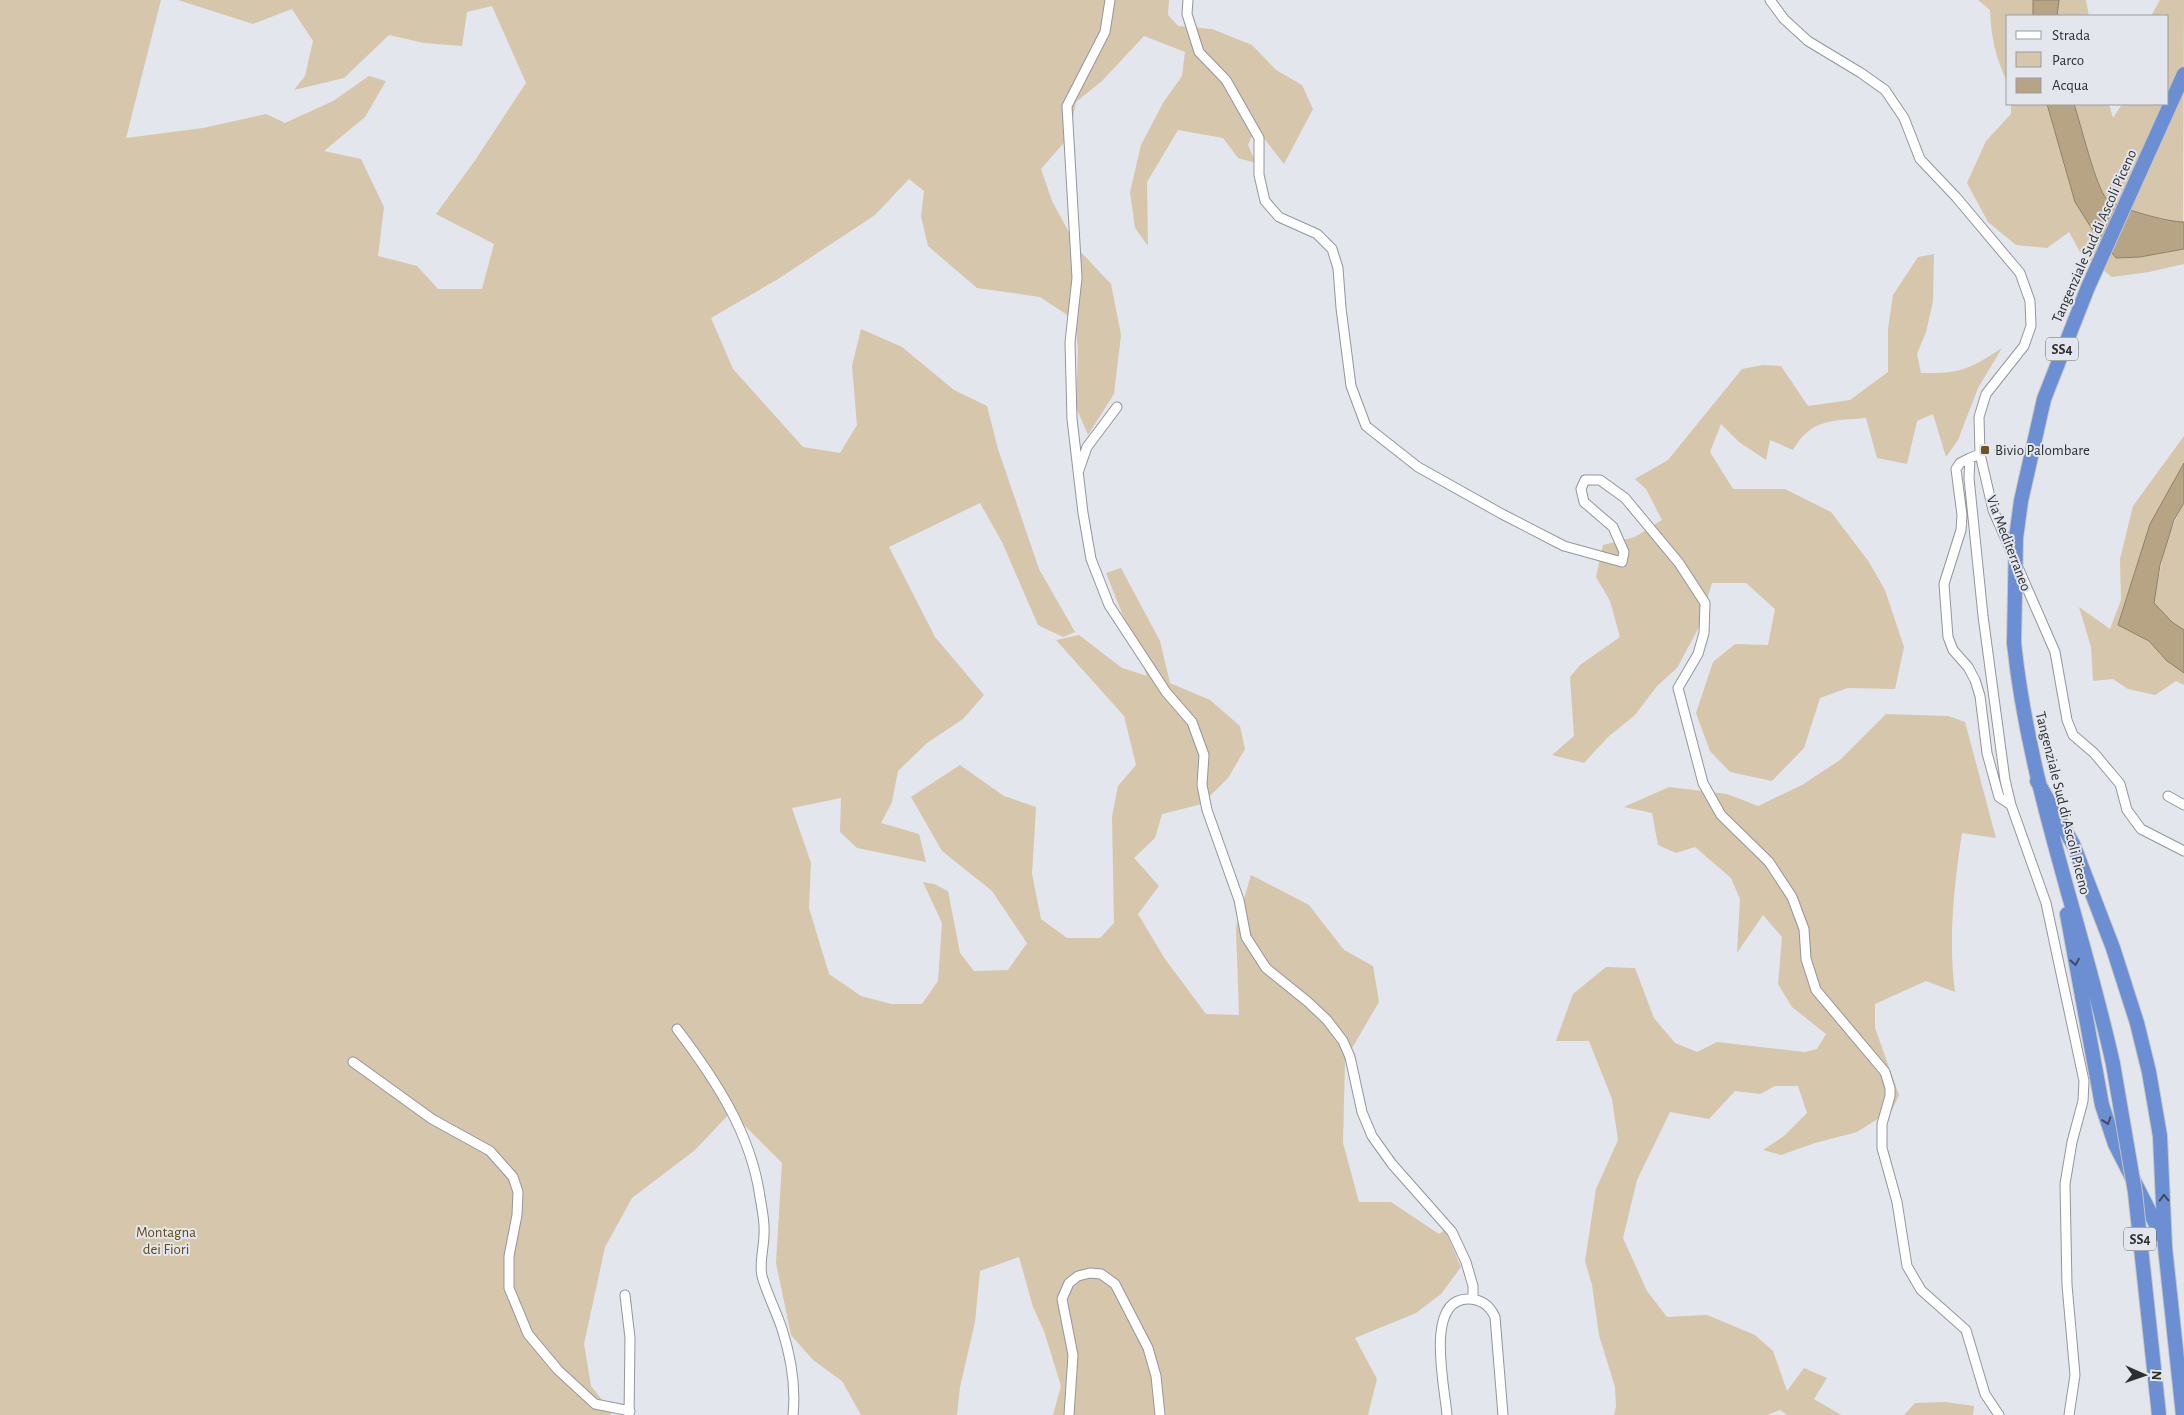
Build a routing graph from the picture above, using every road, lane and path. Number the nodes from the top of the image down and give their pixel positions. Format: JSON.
{"nodes":[{"id":1,"x":1110,"y":0,"type":"edge"},
{"id":2,"x":1188,"y":0,"type":"edge"},
{"id":3,"x":1770,"y":0,"type":"edge"},
{"id":4,"x":2184,"y":74,"type":"edge"},
{"id":5,"x":1117,"y":406,"type":"dead end"},
{"id":6,"x":1980,"y":454,"type":"junction"},
{"id":7,"x":1970,"y":458,"type":"junction"},
{"id":8,"x":1078,"y":475,"type":"junction"},
{"id":9,"x":2038,"y":781,"type":"junction"},
{"id":10,"x":2168,"y":796,"type":"dead end"},
{"id":11,"x":2010,"y":805,"type":"junction"},
{"id":12,"x":2184,"y":805,"type":"edge"},
{"id":13,"x":2055,"y":845,"type":"junction"},
{"id":14,"x":2184,"y":851,"type":"edge"},
{"id":15,"x":677,"y":1029,"type":"dead end"},
{"id":16,"x":353,"y":1062,"type":"dead end"},
{"id":17,"x":2165,"y":1246,"type":"junction"},
{"id":18,"x":625,"y":1295,"type":"dead end"},
{"id":19,"x":1473,"y":1299,"type":"junction"},
{"id":20,"x":630,"y":1413,"type":"edge"},
{"id":21,"x":793,"y":1415,"type":"edge"},
{"id":22,"x":1068,"y":1415,"type":"edge"},
{"id":23,"x":1160,"y":1415,"type":"edge"},
{"id":24,"x":1447,"y":1415,"type":"edge"},
{"id":25,"x":1503,"y":1415,"type":"edge"},
{"id":26,"x":1999,"y":1415,"type":"edge"},
{"id":27,"x":2069,"y":1415,"type":"edge"},
{"id":28,"x":2159,"y":1415,"type":"edge"},
{"id":29,"x":2183,"y":1415,"type":"edge"}],
"edges":[{"from":1,"to":8,"type":"street"},
{"from":2,"to":26,"type":"street"},
{"from":3,"to":6,"type":"street","name":"Via Mediterraneo"},
{"from":4,"to":9,"type":"highway","name":"Tangenziale Sud di Ascoli Piceno","number":"SS4","bridge":true},
{"from":5,"to":8,"type":"street"},
{"from":6,"to":7,"type":"street"},
{"from":6,"to":14,"type":"street","name":"Via Mediterraneo"},
{"from":7,"to":11,"type":"street"},
{"from":7,"to":11,"type":"street"},
{"from":8,"to":19,"type":"street"},
{"from":9,"to":13,"type":"highway","name":"Tangenziale Sud di Ascoli Piceno","number":"SS4"},
{"from":17,"to":9,"type":"highway","one_way":true},
{"from":10,"to":12,"type":"street"},
{"from":11,"to":27,"type":"street"},
{"from":13,"to":17,"type":"highway","one_way":true,"bridge":true},
{"from":13,"to":28,"type":"highway","name":"Tangenziale Sud di Ascoli Piceno","number":"SS4","bridge":true},
{"from":15,"to":21,"type":"street"},
{"from":16,"to":20,"type":"street"},
{"from":17,"to":29,"type":"highway"},
{"from":18,"to":20,"type":"street"},
{"from":19,"to":24,"type":"street"},
{"from":19,"to":25,"type":"street"},
{"from":22,"to":23,"type":"street"}]}
